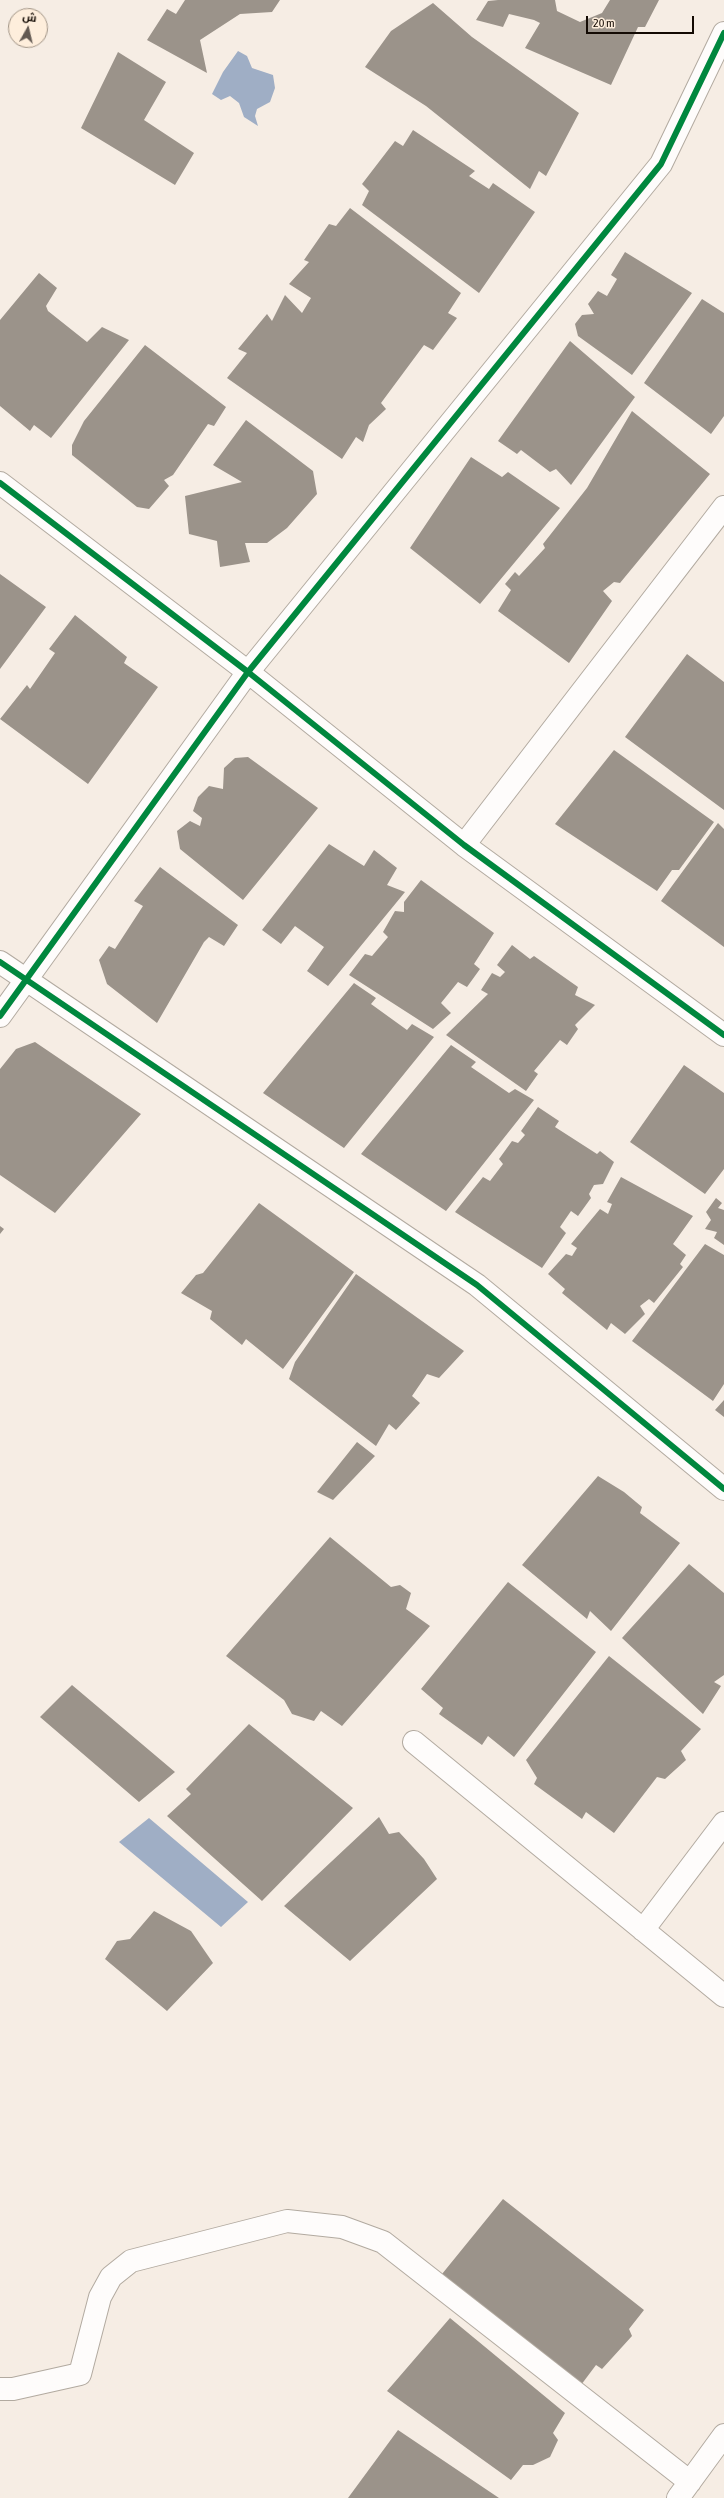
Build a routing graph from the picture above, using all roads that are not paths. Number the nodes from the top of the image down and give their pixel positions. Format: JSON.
{"nodes":[{"id":1,"x":724,"y":33,"type":"edge"},
{"id":2,"x":0,"y":483,"type":"edge"},
{"id":3,"x":724,"y":507,"type":"edge"},
{"id":4,"x":248,"y":672,"type":"junction"},
{"id":5,"x":464,"y":844,"type":"junction"},
{"id":6,"x":0,"y":962,"type":"edge"},
{"id":7,"x":27,"y":982,"type":"junction"},
{"id":8,"x":0,"y":1016,"type":"edge"},
{"id":9,"x":724,"y":1035,"type":"edge"},
{"id":10,"x":724,"y":1489,"type":"edge"},
{"id":11,"x":414,"y":1742,"type":"dead end"},
{"id":12,"x":724,"y":1823,"type":"edge"},
{"id":13,"x":644,"y":1930,"type":"junction"},
{"id":14,"x":724,"y":1996,"type":"edge"},
{"id":15,"x":0,"y":2389,"type":"edge"},
{"id":16,"x":724,"y":2436,"type":"edge"},
{"id":17,"x":684,"y":2490,"type":"edge"}],
"edges":[{"from":1,"to":4,"type":"street"},
{"from":2,"to":4,"type":"street"},
{"from":3,"to":5,"type":"street"},
{"from":4,"to":5,"type":"street"},
{"from":4,"to":7,"type":"street"},
{"from":5,"to":9,"type":"street"},
{"from":6,"to":7,"type":"street"},
{"from":7,"to":8,"type":"street"},
{"from":7,"to":10,"type":"street"},
{"from":11,"to":13,"type":"street"},
{"from":12,"to":13,"type":"street"},
{"from":13,"to":14,"type":"street"},
{"from":15,"to":17,"type":"street"},
{"from":16,"to":17,"type":"street"}]}
